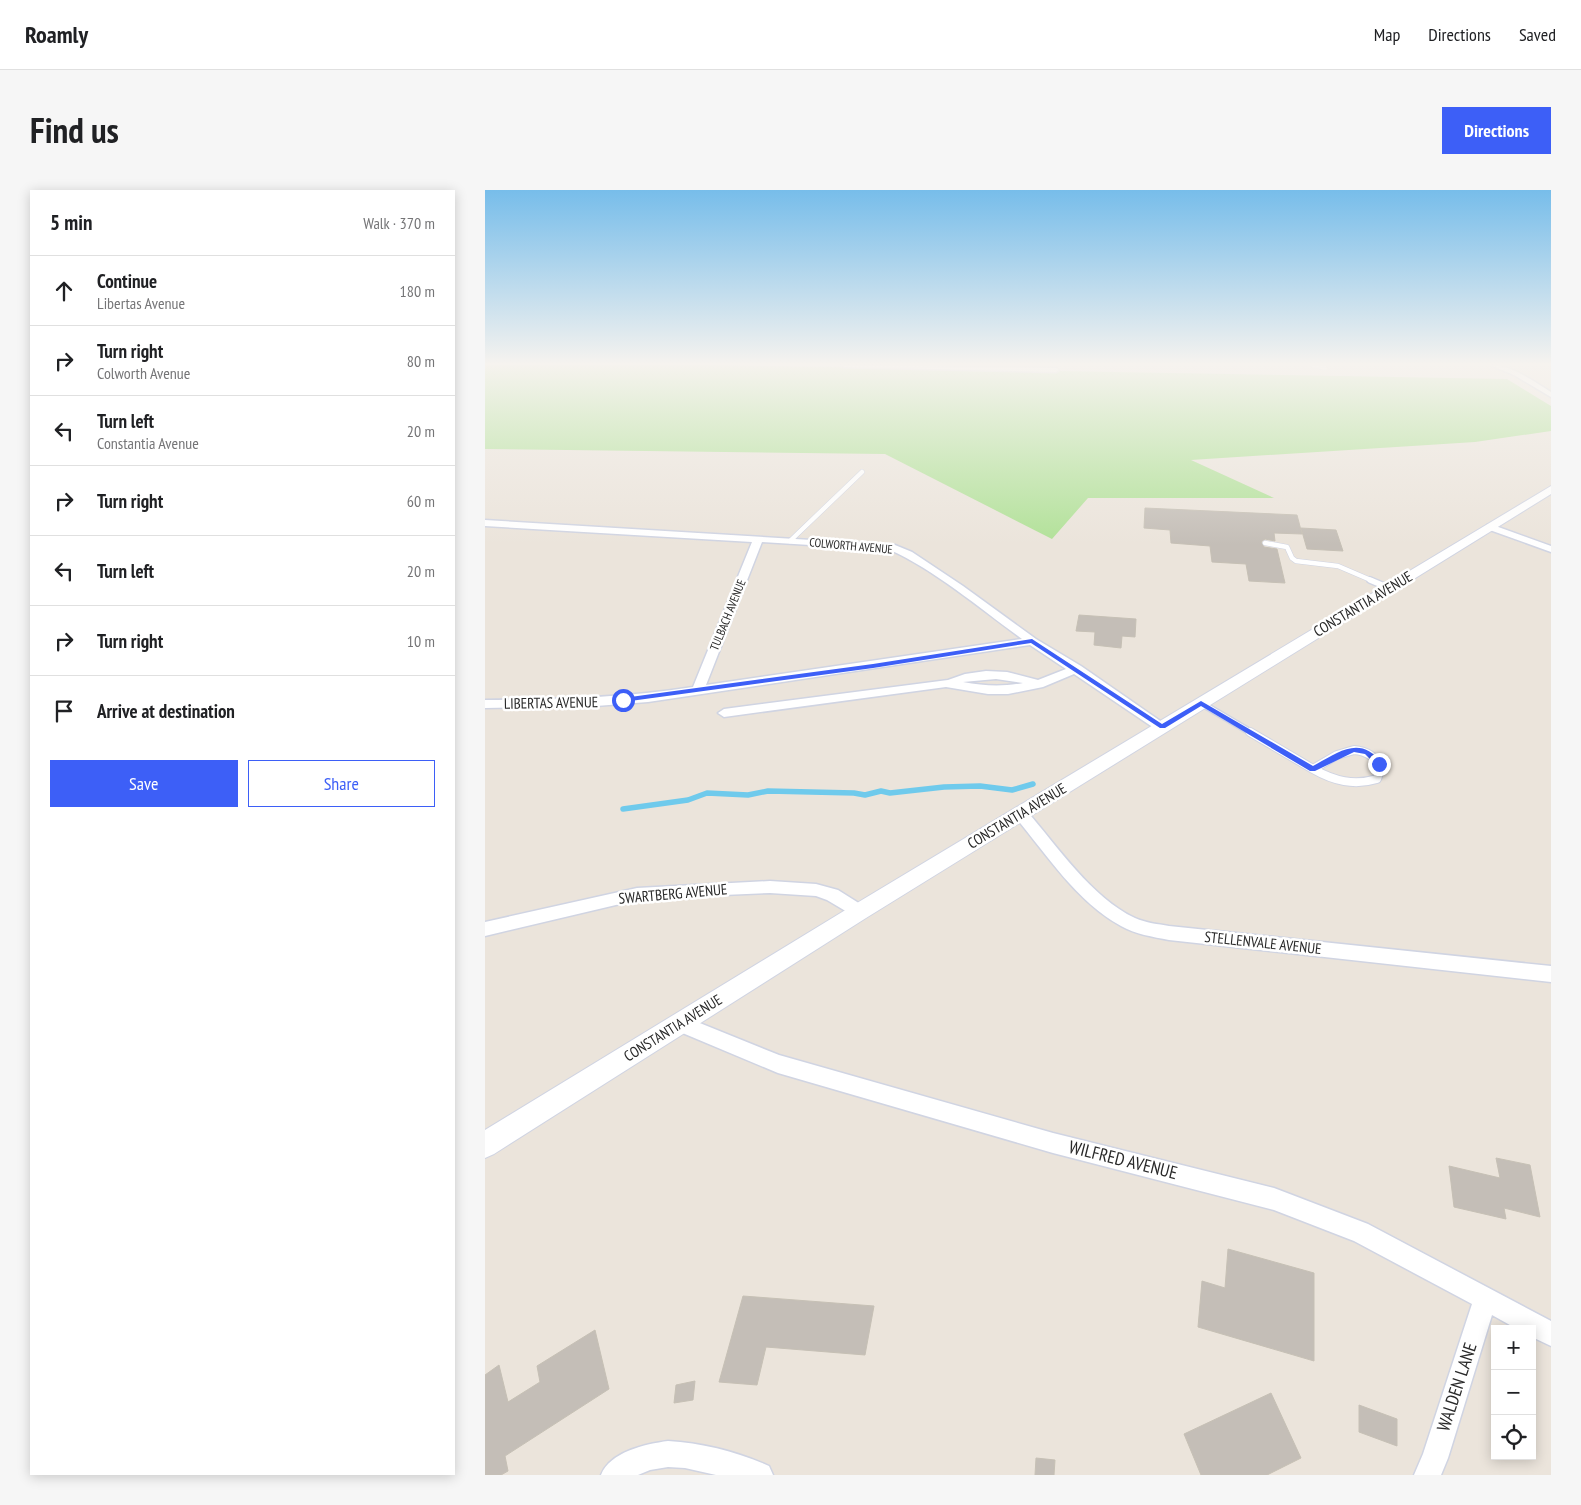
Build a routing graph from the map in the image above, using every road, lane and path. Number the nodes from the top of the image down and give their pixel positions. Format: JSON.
{"nodes":[{"id":1,"x":862,"y":472,"type":"dead end"},
{"id":2,"x":1551,"y":489,"type":"edge"},
{"id":3,"x":485,"y":523,"type":"edge"},
{"id":4,"x":1491,"y":527,"type":"junction"},
{"id":5,"x":758,"y":540,"type":"junction"},
{"id":6,"x":790,"y":541,"type":"junction"},
{"id":7,"x":1265,"y":543,"type":"dead end"},
{"id":8,"x":1551,"y":549,"type":"edge"},
{"id":9,"x":1389,"y":588,"type":"junction"},
{"id":10,"x":1032,"y":641,"type":"junction"},
{"id":11,"x":1077,"y":669,"type":"junction"},
{"id":12,"x":698,"y":691,"type":"junction"},
{"id":13,"x":1201,"y":703,"type":"junction"},
{"id":14,"x":485,"y":704,"type":"edge"},
{"id":15,"x":725,"y":713,"type":"dead end"},
{"id":16,"x":1162,"y":727,"type":"junction"},
{"id":17,"x":1313,"y":769,"type":"junction"},
{"id":18,"x":1021,"y":814,"type":"junction"},
{"id":19,"x":859,"y":912,"type":"junction"},
{"id":20,"x":485,"y":929,"type":"edge"},
{"id":21,"x":1551,"y":974,"type":"edge"},
{"id":22,"x":680,"y":1024,"type":"junction"},
{"id":23,"x":485,"y":1144,"type":"edge"},
{"id":24,"x":1485,"y":1299,"type":"junction"},
{"id":25,"x":1551,"y":1334,"type":"edge"},
{"id":26,"x":614,"y":1475,"type":"edge"},
{"id":27,"x":760,"y":1475,"type":"edge"},
{"id":28,"x":1427,"y":1475,"type":"edge"}],
"edges":[{"from":1,"to":6,"type":"lane"},
{"from":2,"to":4,"type":"street","name":"CONSTANTIA AVENUE"},
{"from":3,"to":5,"type":"street","name":"COLWORTH AVENUE"},
{"from":4,"to":8,"type":"street"},
{"from":4,"to":9,"type":"street","name":"CONSTANTIA AVENUE"},
{"from":5,"to":6,"type":"street","name":"COLWORTH AVENUE"},
{"from":5,"to":12,"type":"street","name":"TULBACH AVENUE"},
{"from":6,"to":10,"type":"street","name":"COLWORTH AVENUE"},
{"from":7,"to":9,"type":"lane"},
{"from":9,"to":13,"type":"street","name":"CONSTANTIA AVENUE"},
{"from":10,"to":11,"type":"street","name":"COLWORTH AVENUE"},
{"from":10,"to":12,"type":"street","name":"LIBERTAS AVENUE"},
{"from":11,"to":15,"type":"street"},
{"from":11,"to":16,"type":"street","name":"COLWORTH AVENUE"},
{"from":12,"to":14,"type":"street","name":"LIBERTAS AVENUE"},
{"from":13,"to":16,"type":"street","name":"CONSTANTIA AVENUE"},
{"from":13,"to":17,"type":"lane"},
{"from":16,"to":18,"type":"street","name":"CONSTANTIA AVENUE"},
{"from":17,"to":17,"type":"lane"},
{"from":18,"to":19,"type":"street","name":"CONSTANTIA AVENUE"},
{"from":18,"to":21,"type":"street","name":"STELLENVALE AVENUE"},
{"from":19,"to":20,"type":"street","name":"SWARTBERG AVENUE"},
{"from":19,"to":22,"type":"street","name":"CONSTANTIA AVENUE"},
{"from":22,"to":23,"type":"street","name":"CONSTANTIA AVENUE"},
{"from":22,"to":24,"type":"street","name":"WILFRED AVENUE"},
{"from":24,"to":25,"type":"street","name":"WILFRED AVENUE"},
{"from":24,"to":28,"type":"street","name":"WALDEN LANE"},
{"from":26,"to":27,"type":"street"}]}
